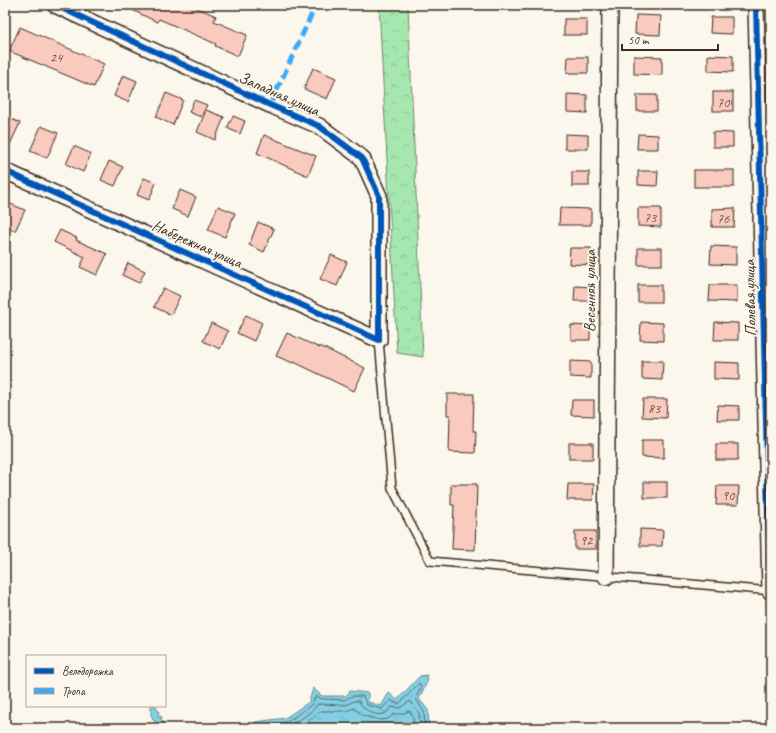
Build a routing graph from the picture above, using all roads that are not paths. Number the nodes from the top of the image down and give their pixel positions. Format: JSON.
{"nodes":[{"id":1,"x":55,"y":5,"type":"edge"},
{"id":2,"x":610,"y":5,"type":"edge"},
{"id":3,"x":756,"y":5,"type":"edge"},
{"id":4,"x":5,"y":171,"type":"edge"},
{"id":5,"x":378,"y":340,"type":"junction"},
{"id":6,"x":606,"y":577,"type":"junction"},
{"id":7,"x":770,"y":591,"type":"edge"}],
"edges":[{"from":1,"to":5,"type":"street","name":"Западная улица"},
{"from":2,"to":6,"type":"street","name":"Весенняя улица"},
{"from":3,"to":7,"type":"street","name":"Полевая улица"},
{"from":4,"to":5,"type":"street","name":"Набережная улица"},
{"from":5,"to":6,"type":"lane"},
{"from":6,"to":7,"type":"lane"}]}
